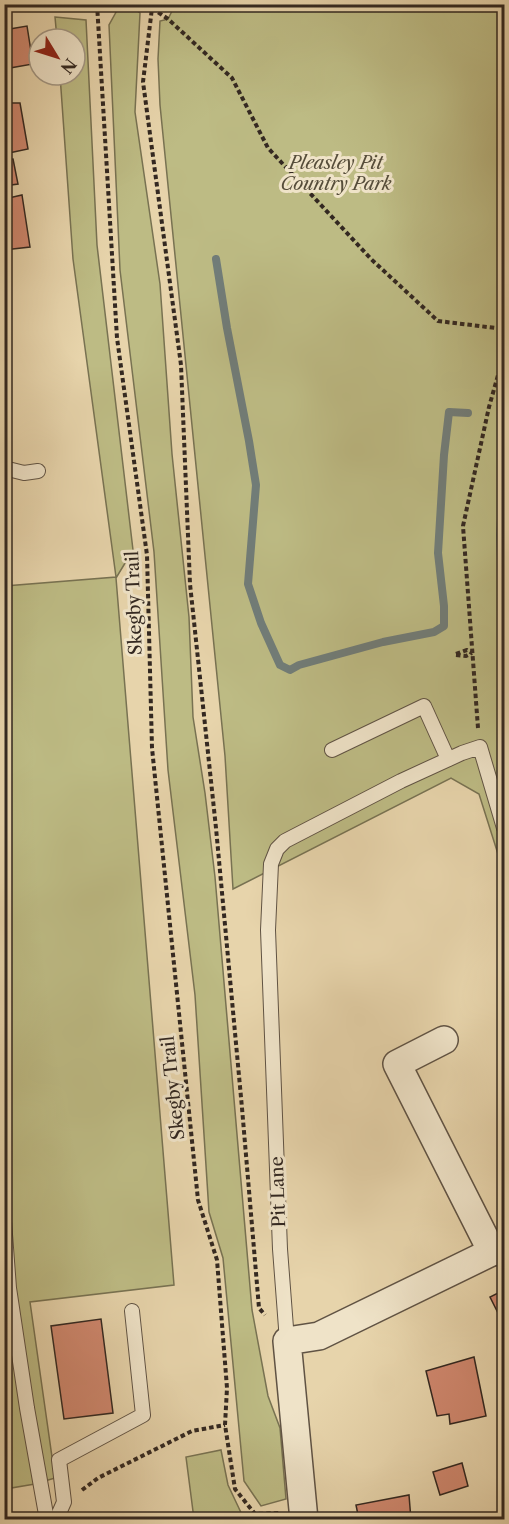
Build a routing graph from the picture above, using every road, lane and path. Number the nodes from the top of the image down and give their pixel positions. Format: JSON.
{"nodes":[{"id":1,"x":97,"y":4,"type":"edge"},
{"id":2,"x":151,"y":6,"type":"edge"},
{"id":3,"x":504,"y":329,"type":"edge"},
{"id":4,"x":504,"y":354,"type":"edge"},
{"id":5,"x":4,"y":468,"type":"edge"},
{"id":6,"x":38,"y":471,"type":"dead end"},
{"id":7,"x":480,"y":747,"type":"junction"},
{"id":8,"x":332,"y":750,"type":"dead end"},
{"id":9,"x":448,"y":759,"type":"junction"},
{"id":10,"x":504,"y":828,"type":"edge"},
{"id":11,"x":444,"y":1041,"type":"dead end"},
{"id":12,"x":4,"y":1221,"type":"edge"},
{"id":13,"x":498,"y":1249,"type":"edge"},
{"id":14,"x":132,"y":1311,"type":"dead end"},
{"id":15,"x":287,"y":1341,"type":"junction"},
{"id":16,"x":225,"y":1425,"type":"junction"},
{"id":17,"x":64,"y":1502,"type":"junction"},
{"id":18,"x":303,"y":1516,"type":"edge"},
{"id":19,"x":47,"y":1520,"type":"edge"},
{"id":20,"x":56,"y":1520,"type":"edge"}],
"edges":[{"from":1,"to":16,"type":"path","name":"Skegby Trail"},
{"from":2,"to":3,"type":"path"},
{"from":2,"to":15,"type":"path"},
{"from":4,"to":7,"type":"path"},
{"from":5,"to":6,"type":"lane"},
{"from":7,"to":9,"type":"lane"},
{"from":7,"to":10,"type":"lane"},
{"from":8,"to":9,"type":"lane"},
{"from":9,"to":15,"type":"lane","name":"Pit Lane"},
{"from":11,"to":13,"type":"street"},
{"from":12,"to":19,"type":"lane"},
{"from":13,"to":15,"type":"street"},
{"from":14,"to":17,"type":"lane"},
{"from":15,"to":18,"type":"street","name":"Pit Lane"},
{"from":16,"to":17,"type":"path"},
{"from":16,"to":18,"type":"path"},
{"from":17,"to":20,"type":"lane"}]}
